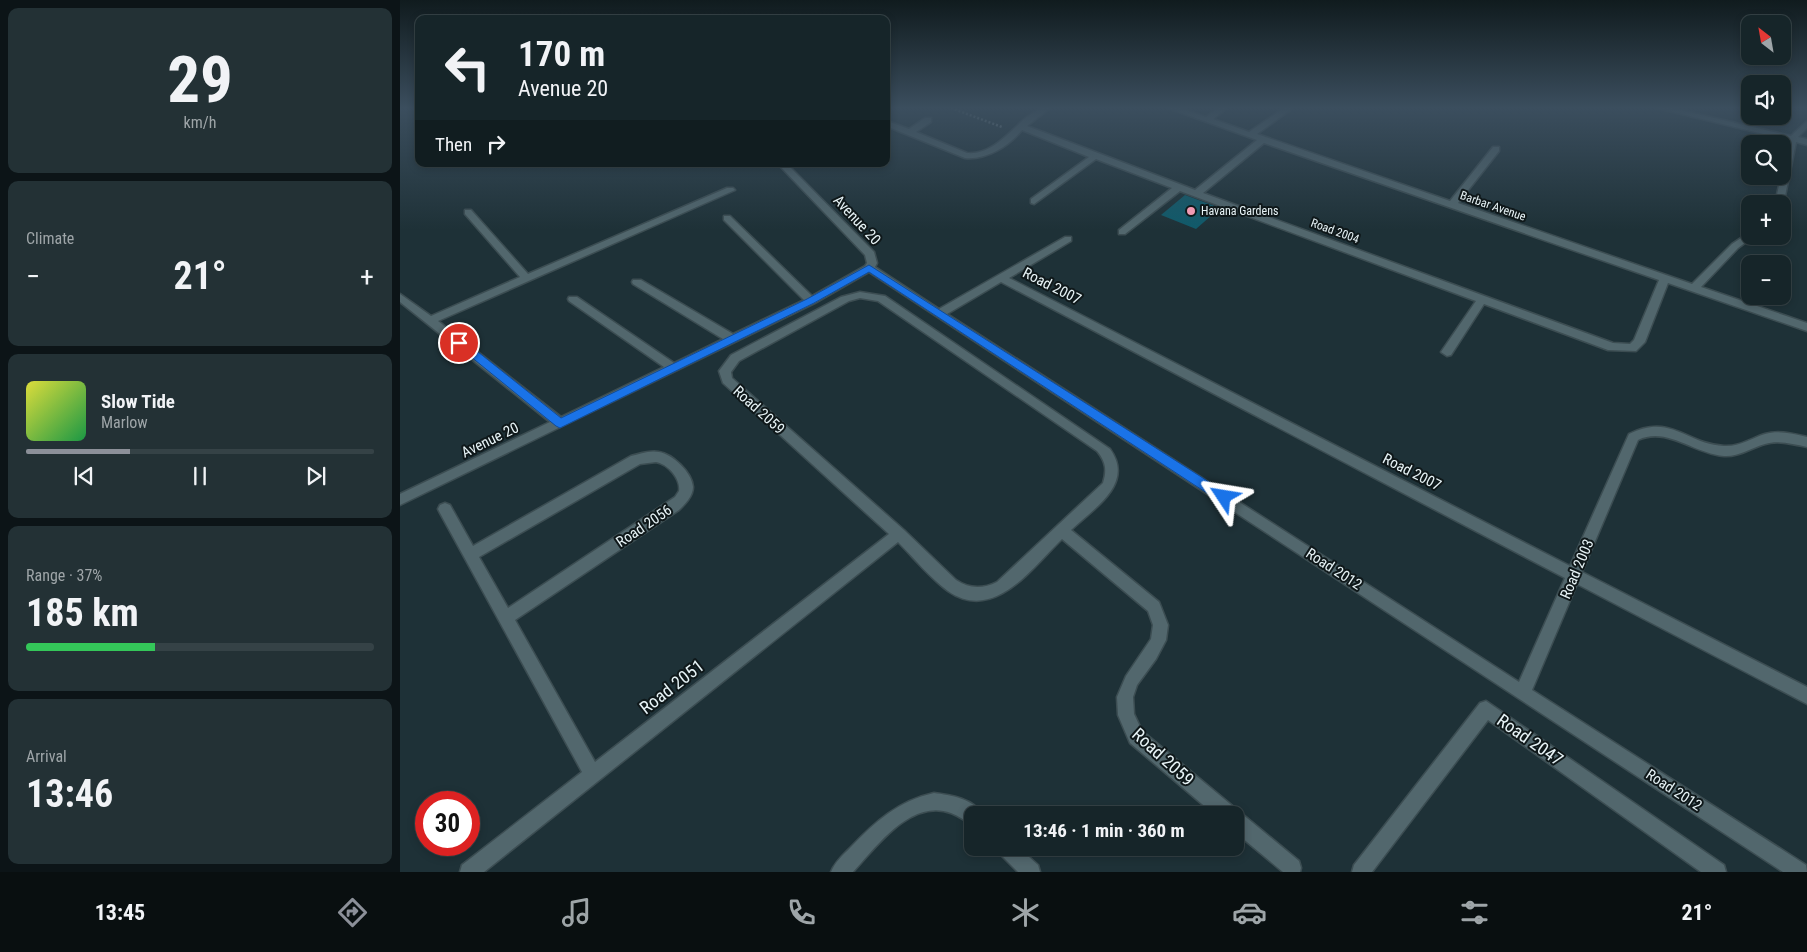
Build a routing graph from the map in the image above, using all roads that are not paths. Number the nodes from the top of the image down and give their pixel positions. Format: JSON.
{"nodes":[{"id":1,"x":950,"y":149,"type":"edge"},
{"id":2,"x":992,"y":149,"type":"edge"},
{"id":3,"x":1074,"y":149,"type":"edge"},
{"id":4,"x":1251,"y":149,"type":"edge"},
{"id":5,"x":1287,"y":149,"type":"edge"},
{"id":6,"x":1790,"y":149,"type":"edge"},
{"id":7,"x":1496,"y":150,"type":"dead end"},
{"id":8,"x":1095,"y":156,"type":"junction"},
{"id":9,"x":785,"y":167,"type":"edge"},
{"id":10,"x":1178,"y":187,"type":"junction"},
{"id":11,"x":730,"y":190,"type":"dead end"},
{"id":12,"x":1197,"y":193,"type":"junction"},
{"id":13,"x":1782,"y":195,"type":"edge"},
{"id":14,"x":1034,"y":201,"type":"dead end"},
{"id":15,"x":1452,"y":205,"type":"junction"},
{"id":16,"x":468,"y":212,"type":"dead end"},
{"id":17,"x":727,"y":218,"type":"dead end"},
{"id":18,"x":1122,"y":232,"type":"dead end"},
{"id":19,"x":1068,"y":239,"type":"dead end"},
{"id":20,"x":1741,"y":242,"type":"edge"},
{"id":21,"x":869,"y":268,"type":"junction"},
{"id":22,"x":526,"y":278,"type":"junction"},
{"id":23,"x":1001,"y":278,"type":"junction"},
{"id":24,"x":1665,"y":278,"type":"junction"},
{"id":25,"x":637,"y":282,"type":"dead end"},
{"id":26,"x":1694,"y":288,"type":"junction"},
{"id":27,"x":400,"y":297,"type":"edge"},
{"id":28,"x":573,"y":298,"type":"dead end"},
{"id":29,"x":1482,"y":300,"type":"junction"},
{"id":30,"x":811,"y":301,"type":"junction"},
{"id":31,"x":940,"y":313,"type":"junction"},
{"id":32,"x":430,"y":320,"type":"junction"},
{"id":33,"x":1807,"y":327,"type":"edge"},
{"id":34,"x":732,"y":339,"type":"junction"},
{"id":35,"x":1447,"y":352,"type":"dead end"},
{"id":36,"x":673,"y":368,"type":"junction"},
{"id":37,"x":560,"y":424,"type":"junction"},
{"id":38,"x":1807,"y":442,"type":"edge"},
{"id":39,"x":400,"y":500,"type":"edge"},
{"id":40,"x":444,"y":509,"type":"dead end"},
{"id":41,"x":1062,"y":531,"type":"junction"},
{"id":42,"x":899,"y":534,"type":"junction"},
{"id":43,"x":471,"y":554,"type":"junction"},
{"id":44,"x":1574,"y":575,"type":"junction"},
{"id":45,"x":506,"y":617,"type":"junction"},
{"id":46,"x":1523,"y":692,"type":"junction"},
{"id":47,"x":1807,"y":696,"type":"edge"},
{"id":48,"x":594,"y":775,"type":"junction"},
{"id":49,"x":1218,"y":806,"type":"edge"},
{"id":50,"x":964,"y":808,"type":"edge"},
{"id":51,"x":1244,"y":828,"type":"edge"},
{"id":52,"x":1014,"y":856,"type":"edge"},
{"id":53,"x":1292,"y":868,"type":"dead end"},
{"id":54,"x":469,"y":872,"type":"edge"},
{"id":55,"x":840,"y":872,"type":"edge"},
{"id":56,"x":1031,"y":872,"type":"edge"},
{"id":57,"x":1361,"y":872,"type":"edge"},
{"id":58,"x":1717,"y":872,"type":"edge"},
{"id":59,"x":1799,"y":872,"type":"edge"}],
"edges":[{"from":1,"to":2,"type":"street"},
{"from":3,"to":8,"type":"street","name":"Road 2004"},
{"from":4,"to":12,"type":"street"},
{"from":5,"to":15,"type":"street","name":"Barbar Avenue"},
{"from":6,"to":13,"type":"street"},
{"from":7,"to":15,"type":"street"},
{"from":8,"to":10,"type":"street","name":"Road 2004"},
{"from":8,"to":14,"type":"street"},
{"from":9,"to":21,"type":"street","name":"Avenue 20"},
{"from":10,"to":12,"type":"street","name":"Road 2004"},
{"from":10,"to":18,"type":"street"},
{"from":11,"to":22,"type":"street"},
{"from":12,"to":29,"type":"street","name":"Road 2004"},
{"from":15,"to":24,"type":"street","name":"Barbar Avenue"},
{"from":16,"to":22,"type":"street"},
{"from":17,"to":30,"type":"street"},
{"from":19,"to":23,"type":"street","name":"Road 2007"},
{"from":20,"to":26,"type":"street"},
{"from":21,"to":30,"type":"street","name":"Avenue 20"},
{"from":21,"to":31,"type":"street","name":"Road 2012"},
{"from":22,"to":32,"type":"street"},
{"from":23,"to":31,"type":"street","name":"Road 2007"},
{"from":23,"to":44,"type":"street","name":"Road 2007"},
{"from":24,"to":26,"type":"street","name":"Barbar Avenue"},
{"from":24,"to":29,"type":"street","name":"Road 2004"},
{"from":25,"to":34,"type":"street"},
{"from":26,"to":33,"type":"street","name":"Barbar Avenue"},
{"from":27,"to":32,"type":"street"},
{"from":28,"to":36,"type":"street"},
{"from":29,"to":35,"type":"street"},
{"from":30,"to":34,"type":"street","name":"Avenue 20"},
{"from":31,"to":46,"type":"street","name":"Road 2012"},
{"from":32,"to":37,"type":"street"},
{"from":34,"to":36,"type":"street","name":"Avenue 20"},
{"from":36,"to":37,"type":"street","name":"Avenue 20"},
{"from":37,"to":39,"type":"street","name":"Avenue 20"},
{"from":38,"to":44,"type":"street","name":"Road 2003"},
{"from":40,"to":43,"type":"street"},
{"from":41,"to":42,"type":"street","name":"Road 2059"},
{"from":41,"to":42,"type":"street","name":"Road 2059"},
{"from":41,"to":49,"type":"street","name":"Road 2059"},
{"from":42,"to":48,"type":"street","name":"Road 2051"},
{"from":43,"to":45,"type":"street"},
{"from":43,"to":45,"type":"street","name":"Road 2056"},
{"from":44,"to":46,"type":"street","name":"Road 2003"},
{"from":44,"to":47,"type":"street","name":"Road 2007"},
{"from":45,"to":48,"type":"street"},
{"from":46,"to":59,"type":"street","name":"Road 2012"},
{"from":48,"to":54,"type":"street","name":"Road 2051"},
{"from":50,"to":55,"type":"street"},
{"from":51,"to":53,"type":"street"},
{"from":52,"to":56,"type":"street"},
{"from":57,"to":58,"type":"street","name":"Road 2047"}]}
